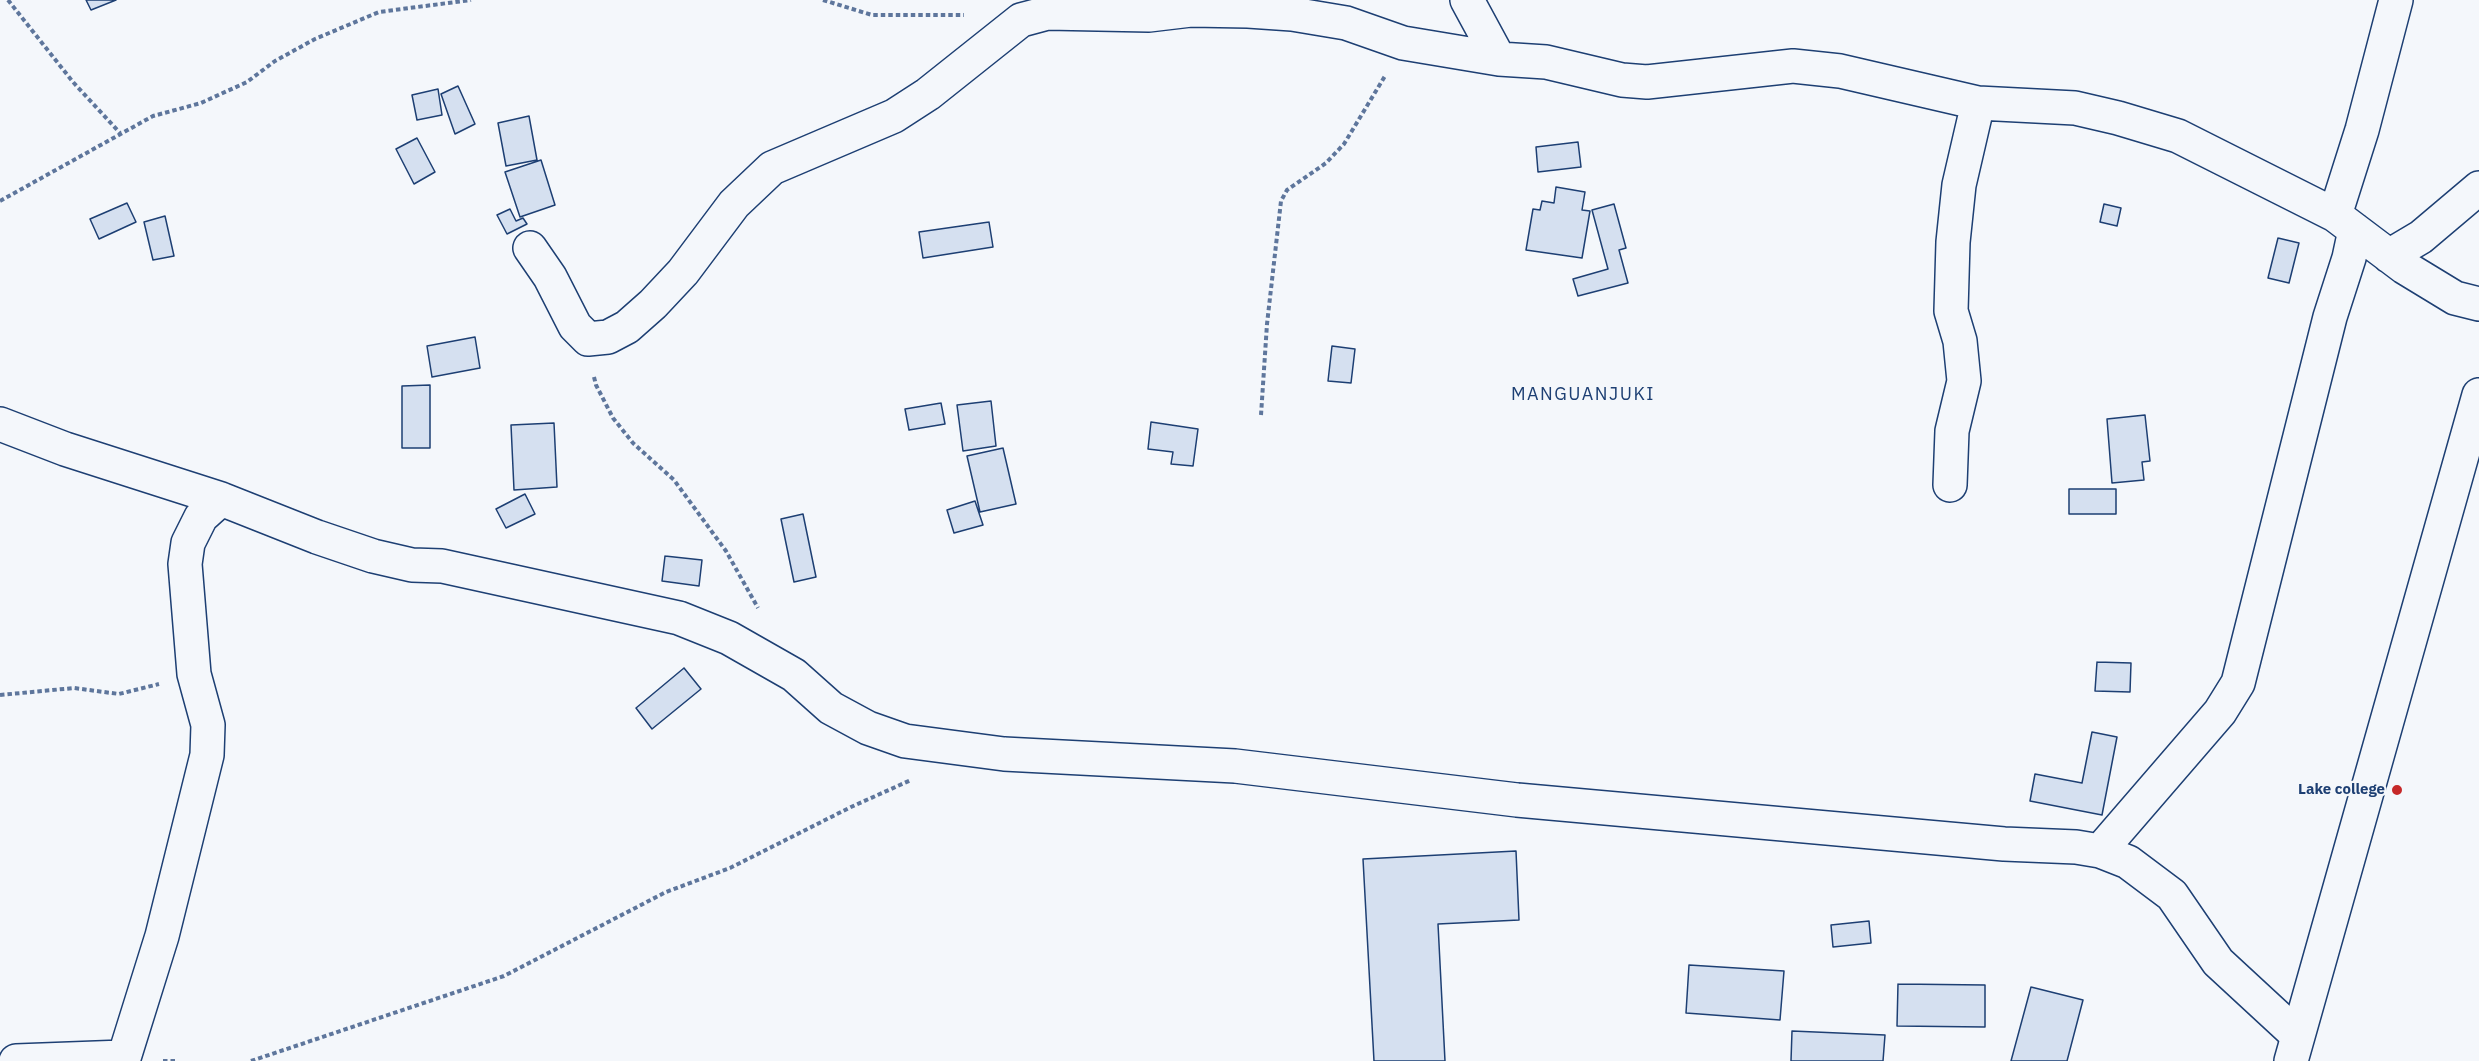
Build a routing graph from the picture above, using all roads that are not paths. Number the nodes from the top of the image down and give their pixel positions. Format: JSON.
{"nodes":[{"id":1,"x":1467,"y":0,"type":"edge"},
{"id":2,"x":2396,"y":0,"type":"edge"},
{"id":3,"x":1500,"y":59,"type":"junction"},
{"id":4,"x":1978,"y":104,"type":"junction"},
{"id":5,"x":2479,"y":188,"type":"edge"},
{"id":6,"x":2345,"y":223,"type":"junction"},
{"id":7,"x":530,"y":248,"type":"dead end"},
{"id":8,"x":2389,"y":256,"type":"junction"},
{"id":9,"x":2479,"y":303,"type":"edge"},
{"id":10,"x":2479,"y":395,"type":"edge"},
{"id":11,"x":0,"y":424,"type":"edge"},
{"id":12,"x":1950,"y":485,"type":"dead end"},
{"id":13,"x":221,"y":499,"type":"junction"},
{"id":14,"x":2100,"y":851,"type":"junction"},
{"id":15,"x":2294,"y":1048,"type":"edge"},
{"id":16,"x":123,"y":1059,"type":"edge"},
{"id":17,"x":16,"y":1061,"type":"edge"}],
"edges":[{"from":1,"to":3,"type":"street"},
{"from":2,"to":6,"type":"street"},
{"from":3,"to":4,"type":"street"},
{"from":3,"to":7,"type":"street"},
{"from":4,"to":6,"type":"street"},
{"from":4,"to":12,"type":"street"},
{"from":5,"to":8,"type":"street"},
{"from":6,"to":8,"type":"street"},
{"from":6,"to":14,"type":"street"},
{"from":8,"to":9,"type":"street"},
{"from":10,"to":15,"type":"street"},
{"from":11,"to":13,"type":"street"},
{"from":13,"to":14,"type":"street"},
{"from":13,"to":16,"type":"street"},
{"from":14,"to":15,"type":"street"},
{"from":16,"to":17,"type":"street"}]}
